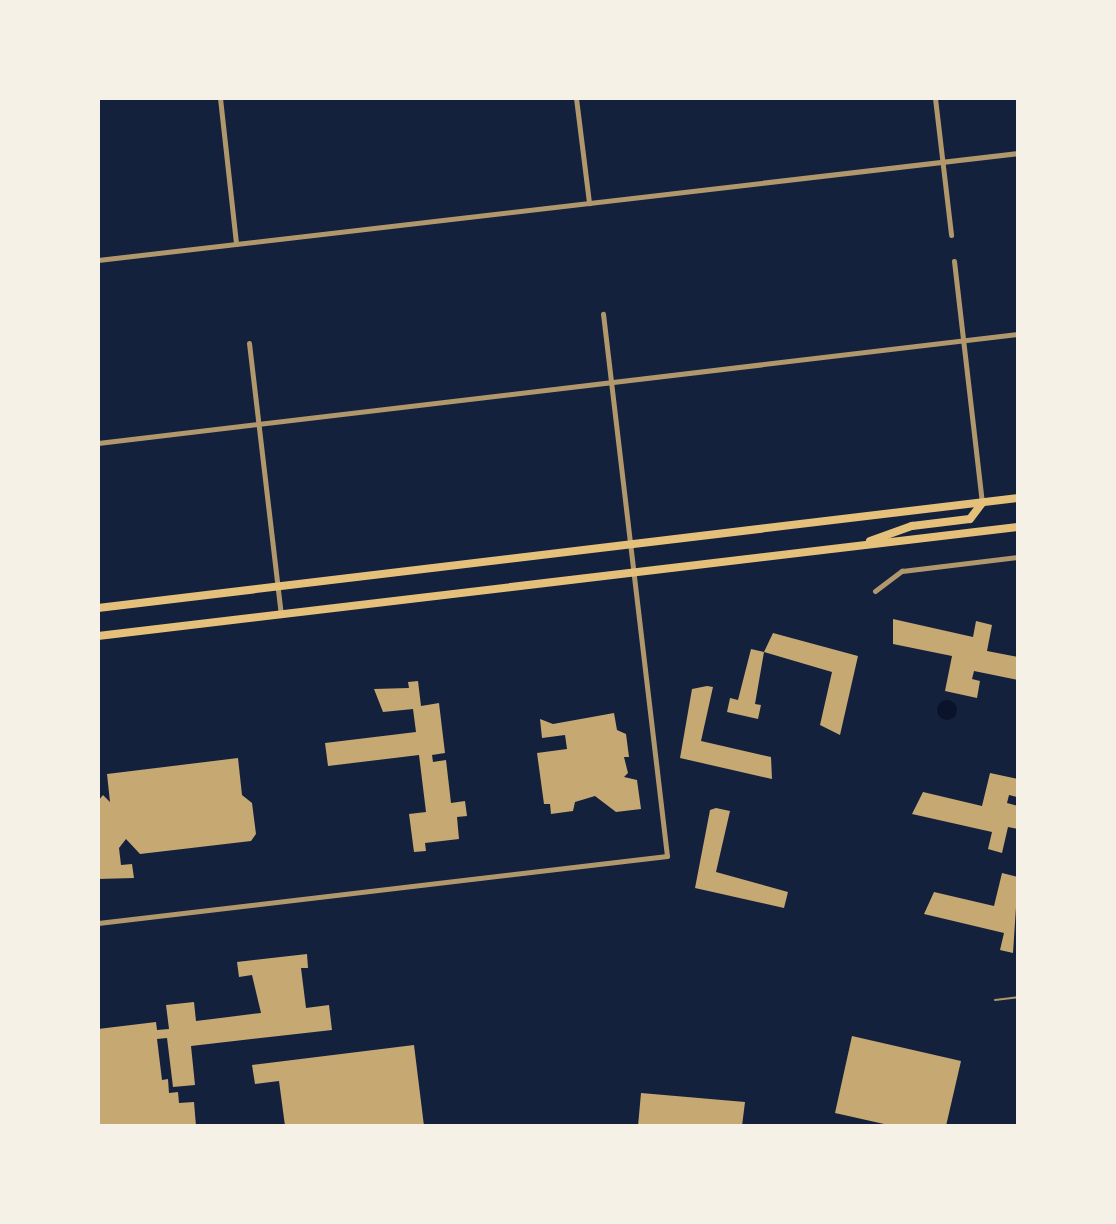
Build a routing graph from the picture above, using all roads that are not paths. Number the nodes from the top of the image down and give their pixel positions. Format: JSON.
{"nodes":[{"id":1,"x":220,"y":98,"type":"edge"},
{"id":2,"x":576,"y":98,"type":"edge"},
{"id":3,"x":935,"y":98,"type":"edge"},
{"id":4,"x":1018,"y":153,"type":"edge"},
{"id":5,"x":942,"y":162,"type":"junction"},
{"id":6,"x":589,"y":203,"type":"junction"},
{"id":7,"x":951,"y":235,"type":"dead end"},
{"id":8,"x":236,"y":244,"type":"junction"},
{"id":9,"x":98,"y":260,"type":"edge"},
{"id":10,"x":954,"y":261,"type":"dead end"},
{"id":11,"x":603,"y":314,"type":"dead end"},
{"id":12,"x":1018,"y":334,"type":"edge"},
{"id":13,"x":964,"y":341,"type":"junction"},
{"id":14,"x":249,"y":343,"type":"dead end"},
{"id":15,"x":611,"y":382,"type":"junction"},
{"id":16,"x":258,"y":424,"type":"junction"},
{"id":17,"x":98,"y":443,"type":"edge"},
{"id":18,"x":1018,"y":498,"type":"edge"},
{"id":19,"x":982,"y":503,"type":"junction"},
{"id":20,"x":1018,"y":527,"type":"edge"},
{"id":21,"x":630,"y":544,"type":"junction"},
{"id":22,"x":854,"y":547,"type":"junction"},
{"id":23,"x":1018,"y":557,"type":"edge"},
{"id":24,"x":634,"y":572,"type":"junction"},
{"id":25,"x":277,"y":587,"type":"junction"},
{"id":26,"x":875,"y":591,"type":"dead end"},
{"id":27,"x":98,"y":608,"type":"edge"},
{"id":28,"x":281,"y":615,"type":"junction"},
{"id":29,"x":98,"y":636,"type":"edge"},
{"id":30,"x":98,"y":923,"type":"edge"},
{"id":31,"x":1018,"y":997,"type":"edge"},
{"id":32,"x":995,"y":1000,"type":"dead end"}],
"edges":[{"from":1,"to":8,"type":"street"},
{"from":2,"to":6,"type":"street"},
{"from":3,"to":5,"type":"street"},
{"from":4,"to":5,"type":"street"},
{"from":5,"to":6,"type":"street"},
{"from":5,"to":7,"type":"street"},
{"from":6,"to":8,"type":"street"},
{"from":8,"to":9,"type":"street"},
{"from":10,"to":13,"type":"street"},
{"from":11,"to":15,"type":"street"},
{"from":12,"to":13,"type":"street"},
{"from":13,"to":15,"type":"street"},
{"from":13,"to":19,"type":"street"},
{"from":14,"to":16,"type":"street"},
{"from":15,"to":16,"type":"street"},
{"from":15,"to":21,"type":"street"},
{"from":16,"to":17,"type":"street"},
{"from":16,"to":25,"type":"street"},
{"from":18,"to":19,"type":"main road"},
{"from":19,"to":21,"type":"main road"},
{"from":19,"to":22,"type":"main road"},
{"from":20,"to":22,"type":"main road"},
{"from":21,"to":24,"type":"street"},
{"from":21,"to":25,"type":"main road"},
{"from":22,"to":24,"type":"main road"},
{"from":23,"to":26,"type":"street"},
{"from":24,"to":28,"type":"main road"},
{"from":24,"to":30,"type":"street"},
{"from":25,"to":27,"type":"main road"},
{"from":25,"to":28,"type":"street"},
{"from":28,"to":29,"type":"main road"},
{"from":31,"to":32,"type":"lane"}]}
